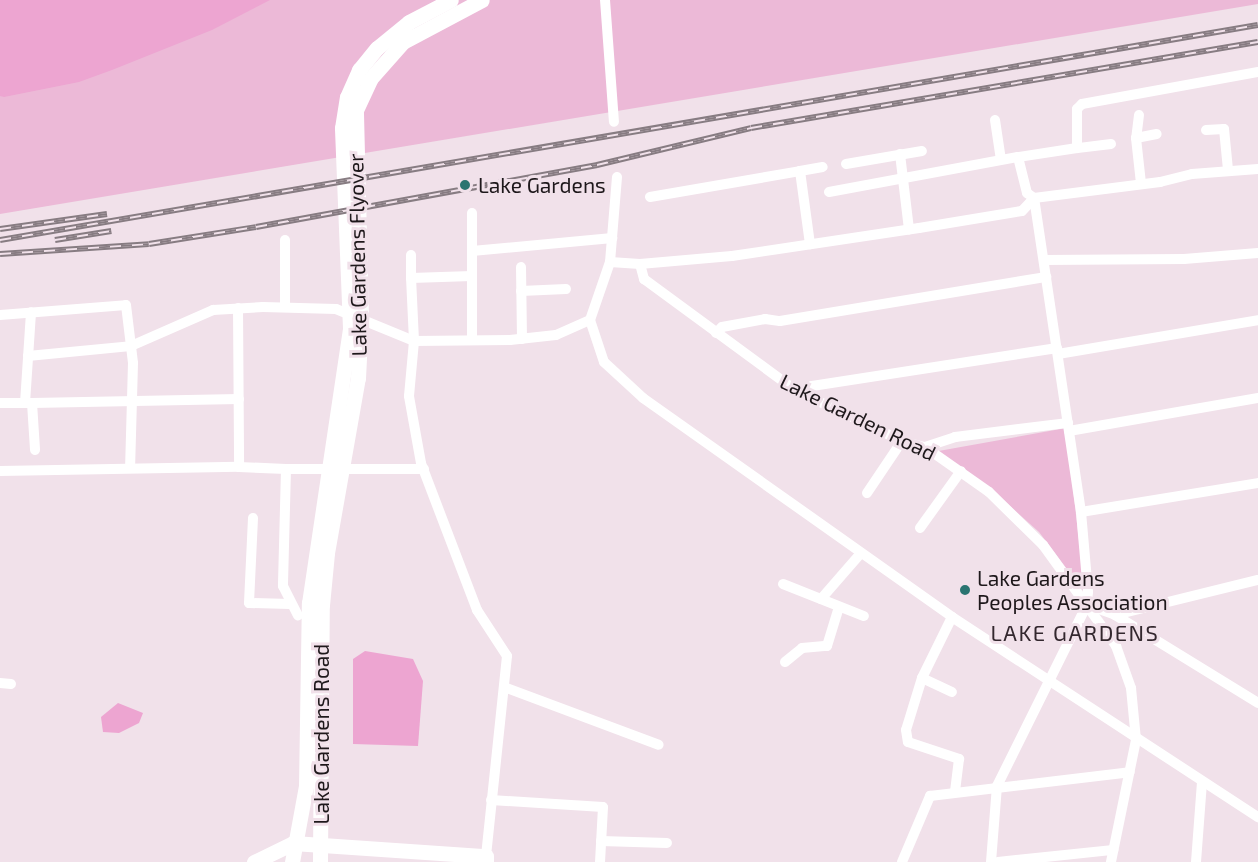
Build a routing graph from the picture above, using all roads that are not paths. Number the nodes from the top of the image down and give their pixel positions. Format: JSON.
{"nodes":[{"id":1,"x":451,"y":0,"type":"edge"},
{"id":2,"x":482,"y":0,"type":"edge"},
{"id":3,"x":605,"y":0,"type":"edge"},
{"id":4,"x":1258,"y":72,"type":"edge"},
{"id":5,"x":1139,"y":115,"type":"dead end"},
{"id":6,"x":995,"y":120,"type":"dead end"},
{"id":7,"x":614,"y":122,"type":"dead end"},
{"id":8,"x":1206,"y":130,"type":"dead end"},
{"id":9,"x":1157,"y":134,"type":"dead end"},
{"id":10,"x":1136,"y":138,"type":"junction"},
{"id":11,"x":1111,"y":144,"type":"dead end"},
{"id":12,"x":1077,"y":148,"type":"junction"},
{"id":13,"x":922,"y":151,"type":"dead end"},
{"id":14,"x":900,"y":153,"type":"junction"},
{"id":15,"x":1018,"y":157,"type":"junction"},
{"id":16,"x":1001,"y":159,"type":"junction"},
{"id":17,"x":846,"y":164,"type":"dead end"},
{"id":18,"x":822,"y":167,"type":"dead end"},
{"id":19,"x":1258,"y":169,"type":"edge"},
{"id":20,"x":1228,"y":170,"type":"junction"},
{"id":21,"x":800,"y":171,"type":"junction"},
{"id":22,"x":617,"y":177,"type":"dead end"},
{"id":23,"x":903,"y":180,"type":"junction"},
{"id":24,"x":1141,"y":183,"type":"junction"},
{"id":25,"x":829,"y":192,"type":"dead end"},
{"id":26,"x":650,"y":197,"type":"dead end"},
{"id":27,"x":1034,"y":198,"type":"junction"},
{"id":28,"x":472,"y":213,"type":"dead end"},
{"id":29,"x":909,"y":230,"type":"junction"},
{"id":30,"x":612,"y":238,"type":"junction"},
{"id":31,"x":285,"y":240,"type":"dead end"},
{"id":32,"x":810,"y":244,"type":"junction"},
{"id":33,"x":472,"y":251,"type":"junction"},
{"id":34,"x":1258,"y":253,"type":"edge"},
{"id":35,"x":411,"y":255,"type":"dead end"},
{"id":36,"x":1044,"y":260,"type":"junction"},
{"id":37,"x":610,"y":262,"type":"junction"},
{"id":38,"x":640,"y":264,"type":"junction"},
{"id":39,"x":521,"y":267,"type":"dead end"},
{"id":40,"x":472,"y":276,"type":"junction"},
{"id":41,"x":1046,"y":277,"type":"junction"},
{"id":42,"x":411,"y":278,"type":"junction"},
{"id":43,"x":566,"y":289,"type":"dead end"},
{"id":44,"x":521,"y":291,"type":"junction"},
{"id":45,"x":285,"y":307,"type":"junction"},
{"id":46,"x":238,"y":308,"type":"junction"},
{"id":47,"x":31,"y":312,"type":"junction"},
{"id":48,"x":0,"y":315,"type":"edge"},
{"id":49,"x":590,"y":320,"type":"junction"},
{"id":50,"x":1258,"y":320,"type":"edge"},
{"id":51,"x":716,"y":333,"type":"junction"},
{"id":52,"x":522,"y":339,"type":"junction"},
{"id":53,"x":414,"y":340,"type":"junction"},
{"id":54,"x":472,"y":340,"type":"junction"},
{"id":55,"x":131,"y":346,"type":"junction"},
{"id":56,"x":1058,"y":351,"type":"junction"},
{"id":57,"x":28,"y":356,"type":"junction"},
{"id":58,"x":799,"y":392,"type":"junction"},
{"id":59,"x":1258,"y":398,"type":"edge"},
{"id":60,"x":239,"y":399,"type":"junction"},
{"id":61,"x":133,"y":402,"type":"junction"},
{"id":62,"x":28,"y":403,"type":"junction"},
{"id":63,"x":0,"y":404,"type":"edge"},
{"id":64,"x":1069,"y":427,"type":"junction"},
{"id":65,"x":902,"y":441,"type":"junction"},
{"id":66,"x":925,"y":447,"type":"junction"},
{"id":67,"x":35,"y":450,"type":"dead end"},
{"id":68,"x":130,"y":468,"type":"junction"},
{"id":69,"x":239,"y":468,"type":"junction"},
{"id":70,"x":286,"y":469,"type":"junction"},
{"id":71,"x":424,"y":469,"type":"junction"},
{"id":72,"x":0,"y":471,"type":"edge"},
{"id":73,"x":961,"y":471,"type":"junction"},
{"id":74,"x":1258,"y":483,"type":"edge"},
{"id":75,"x":867,"y":494,"type":"dead end"},
{"id":76,"x":328,"y":511,"type":"junction"},
{"id":77,"x":1082,"y":512,"type":"junction"},
{"id":78,"x":253,"y":518,"type":"dead end"},
{"id":79,"x":920,"y":528,"type":"dead end"},
{"id":80,"x":861,"y":553,"type":"junction"},
{"id":81,"x":1258,"y":580,"type":"edge"},
{"id":82,"x":783,"y":584,"type":"dead end"},
{"id":83,"x":821,"y":599,"type":"junction"},
{"id":84,"x":290,"y":604,"type":"junction"},
{"id":85,"x":316,"y":604,"type":"junction"},
{"id":86,"x":1087,"y":605,"type":"junction"},
{"id":87,"x":839,"y":607,"type":"junction"},
{"id":88,"x":298,"y":615,"type":"dead end"},
{"id":89,"x":1115,"y":615,"type":"junction"},
{"id":90,"x":864,"y":616,"type":"dead end"},
{"id":91,"x":952,"y":617,"type":"junction"},
{"id":92,"x":785,"y":662,"type":"dead end"},
{"id":93,"x":922,"y":678,"type":"junction"},
{"id":94,"x":1049,"y":684,"type":"junction"},
{"id":95,"x":504,"y":687,"type":"junction"},
{"id":96,"x":952,"y":692,"type":"dead end"},
{"id":97,"x":1258,"y":703,"type":"edge"},
{"id":98,"x":1136,"y":740,"type":"junction"},
{"id":99,"x":659,"y":745,"type":"dead end"},
{"id":100,"x":1130,"y":772,"type":"junction"},
{"id":101,"x":1203,"y":783,"type":"junction"},
{"id":102,"x":997,"y":786,"type":"junction"},
{"id":103,"x":954,"y":792,"type":"junction"},
{"id":104,"x":491,"y":800,"type":"junction"},
{"id":105,"x":1258,"y":817,"type":"edge"},
{"id":106,"x":601,"y":841,"type":"junction"},
{"id":107,"x":293,"y":843,"type":"junction"},
{"id":108,"x":667,"y":843,"type":"dead end"},
{"id":109,"x":320,"y":844,"type":"junction"},
{"id":110,"x":1113,"y":850,"type":"junction"},
{"id":111,"x":486,"y":859,"type":"edge"},
{"id":112,"x":254,"y":862,"type":"edge"},
{"id":113,"x":292,"y":862,"type":"edge"},
{"id":114,"x":320,"y":862,"type":"edge"},
{"id":115,"x":600,"y":862,"type":"edge"},
{"id":116,"x":902,"y":862,"type":"edge"},
{"id":117,"x":991,"y":862,"type":"edge"},
{"id":118,"x":998,"y":862,"type":"edge"},
{"id":119,"x":1111,"y":862,"type":"edge"},
{"id":120,"x":1196,"y":862,"type":"edge"}],
"edges":[{"from":1,"to":76,"type":"main road","name":"Lake Gardens Flyover"},
{"from":2,"to":76,"type":"main road","name":"Lake Gardens Flyover"},
{"from":3,"to":7,"type":"street"},
{"from":4,"to":12,"type":"street"},
{"from":5,"to":10,"type":"street"},
{"from":6,"to":16,"type":"street"},
{"from":8,"to":20,"type":"street"},
{"from":9,"to":10,"type":"street"},
{"from":10,"to":24,"type":"street"},
{"from":11,"to":12,"type":"street"},
{"from":12,"to":15,"type":"street"},
{"from":13,"to":14,"type":"street"},
{"from":14,"to":17,"type":"street"},
{"from":14,"to":23,"type":"street"},
{"from":15,"to":16,"type":"street"},
{"from":15,"to":27,"type":"street"},
{"from":16,"to":23,"type":"street"},
{"from":18,"to":21,"type":"street"},
{"from":19,"to":20,"type":"street"},
{"from":20,"to":24,"type":"street"},
{"from":21,"to":26,"type":"street"},
{"from":21,"to":32,"type":"street"},
{"from":22,"to":30,"type":"street"},
{"from":23,"to":25,"type":"street"},
{"from":23,"to":29,"type":"street"},
{"from":24,"to":27,"type":"street"},
{"from":27,"to":29,"type":"street"},
{"from":27,"to":36,"type":"street"},
{"from":28,"to":33,"type":"street"},
{"from":29,"to":32,"type":"street"},
{"from":30,"to":33,"type":"street"},
{"from":30,"to":37,"type":"street"},
{"from":31,"to":45,"type":"street"},
{"from":32,"to":38,"type":"street"},
{"from":33,"to":40,"type":"street"},
{"from":34,"to":36,"type":"street"},
{"from":35,"to":42,"type":"street"},
{"from":36,"to":41,"type":"street"},
{"from":37,"to":38,"type":"street"},
{"from":37,"to":49,"type":"street"},
{"from":38,"to":51,"type":"street","name":"Lake Garden Road"},
{"from":39,"to":44,"type":"street"},
{"from":40,"to":42,"type":"street"},
{"from":40,"to":54,"type":"street"},
{"from":41,"to":51,"type":"street"},
{"from":41,"to":56,"type":"street"},
{"from":42,"to":53,"type":"street"},
{"from":43,"to":44,"type":"street"},
{"from":44,"to":52,"type":"street"},
{"from":45,"to":46,"type":"street"},
{"from":45,"to":53,"type":"street"},
{"from":46,"to":55,"type":"street"},
{"from":46,"to":60,"type":"street"},
{"from":47,"to":48,"type":"street"},
{"from":47,"to":55,"type":"street"},
{"from":47,"to":57,"type":"street"},
{"from":49,"to":52,"type":"street"},
{"from":49,"to":80,"type":"street"},
{"from":50,"to":56,"type":"street"},
{"from":51,"to":58,"type":"street","name":"Lake Garden Road"},
{"from":52,"to":54,"type":"street"},
{"from":53,"to":54,"type":"street"},
{"from":53,"to":71,"type":"street"},
{"from":55,"to":57,"type":"street"},
{"from":55,"to":61,"type":"street"},
{"from":56,"to":58,"type":"street"},
{"from":56,"to":64,"type":"street"},
{"from":57,"to":62,"type":"street"},
{"from":58,"to":65,"type":"street","name":"Lake Garden Road"},
{"from":59,"to":64,"type":"street"},
{"from":60,"to":61,"type":"street"},
{"from":60,"to":69,"type":"street"},
{"from":61,"to":62,"type":"street"},
{"from":61,"to":68,"type":"street"},
{"from":62,"to":63,"type":"street"},
{"from":62,"to":67,"type":"street"},
{"from":64,"to":66,"type":"street"},
{"from":64,"to":77,"type":"street"},
{"from":65,"to":66,"type":"street","name":"Lake Garden Road"},
{"from":65,"to":75,"type":"street"},
{"from":66,"to":73,"type":"street","name":"Lake Garden Road"},
{"from":68,"to":69,"type":"street"},
{"from":68,"to":72,"type":"street"},
{"from":69,"to":70,"type":"street"},
{"from":70,"to":71,"type":"street"},
{"from":70,"to":84,"type":"street"},
{"from":71,"to":95,"type":"street"},
{"from":73,"to":79,"type":"street"},
{"from":73,"to":86,"type":"street","name":"Lake Garden Road"},
{"from":74,"to":77,"type":"street"},
{"from":76,"to":85,"type":"main road","name":"Lake Gardens Flyover"},
{"from":77,"to":86,"type":"street"},
{"from":78,"to":84,"type":"street"},
{"from":80,"to":83,"type":"street"},
{"from":80,"to":91,"type":"street"},
{"from":81,"to":89,"type":"street"},
{"from":82,"to":83,"type":"street"},
{"from":83,"to":87,"type":"street"},
{"from":84,"to":88,"type":"street"},
{"from":85,"to":107,"type":"main road","name":"Lake Gardens Road"},
{"from":85,"to":109,"type":"main road","name":"Lake Gardens Road"},
{"from":86,"to":89,"type":"street"},
{"from":86,"to":94,"type":"street"},
{"from":86,"to":98,"type":"street","name":"Lake Garden Road"},
{"from":87,"to":90,"type":"street"},
{"from":87,"to":92,"type":"street"},
{"from":89,"to":97,"type":"street"},
{"from":91,"to":93,"type":"street"},
{"from":91,"to":94,"type":"street"},
{"from":93,"to":96,"type":"street"},
{"from":93,"to":103,"type":"street"},
{"from":94,"to":98,"type":"street"},
{"from":94,"to":102,"type":"street"},
{"from":95,"to":99,"type":"street"},
{"from":95,"to":104,"type":"street"},
{"from":98,"to":100,"type":"street"},
{"from":98,"to":101,"type":"street"},
{"from":100,"to":102,"type":"street"},
{"from":100,"to":110,"type":"street"},
{"from":101,"to":105,"type":"street"},
{"from":101,"to":120,"type":"street"},
{"from":102,"to":103,"type":"street"},
{"from":102,"to":117,"type":"street"},
{"from":103,"to":116,"type":"street"},
{"from":104,"to":106,"type":"street"},
{"from":104,"to":111,"type":"street"},
{"from":106,"to":108,"type":"street"},
{"from":106,"to":115,"type":"street"},
{"from":107,"to":109,"type":"main road"},
{"from":107,"to":112,"type":"main road","name":"Lake Gardens Road"},
{"from":107,"to":113,"type":"main road"},
{"from":109,"to":111,"type":"main road"},
{"from":109,"to":114,"type":"main road","name":"Lake Gardens Road"},
{"from":110,"to":118,"type":"street"},
{"from":110,"to":119,"type":"street"}]}
